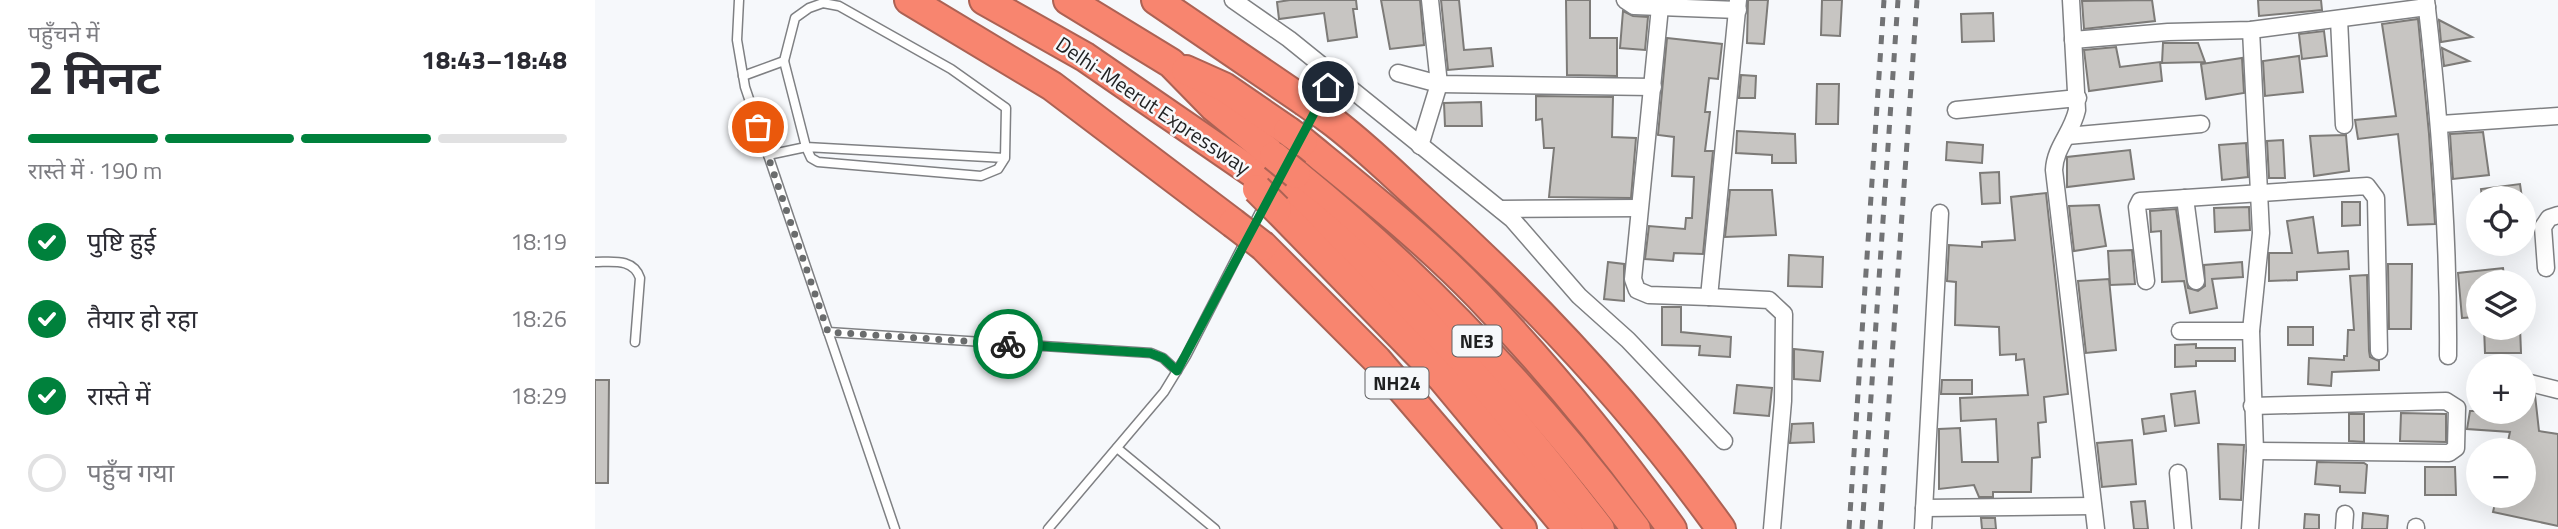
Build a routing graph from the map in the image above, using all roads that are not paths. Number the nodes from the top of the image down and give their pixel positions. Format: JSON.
{"nodes":[{"id":1,"x":739,"y":0,"type":"edge"},
{"id":2,"x":909,"y":0,"type":"edge"},
{"id":3,"x":984,"y":0,"type":"edge"},
{"id":4,"x":1069,"y":0,"type":"edge"},
{"id":5,"x":1156,"y":0,"type":"edge"},
{"id":6,"x":1233,"y":0,"type":"edge"},
{"id":7,"x":1430,"y":0,"type":"edge"},
{"id":8,"x":1625,"y":0,"type":"edge"},
{"id":9,"x":2071,"y":0,"type":"edge"},
{"id":10,"x":2427,"y":4,"type":"edge"},
{"id":11,"x":1738,"y":5,"type":"edge"},
{"id":12,"x":1660,"y":7,"type":"junction"},
{"id":13,"x":2339,"y":19,"type":"junction"},
{"id":14,"x":2251,"y":30,"type":"junction"},
{"id":15,"x":2073,"y":40,"type":"junction"},
{"id":16,"x":784,"y":61,"type":"junction"},
{"id":17,"x":1171,"y":62,"type":"junction"},
{"id":18,"x":1398,"y":73,"type":"dead end"},
{"id":19,"x":743,"y":76,"type":"junction"},
{"id":20,"x":1335,"y":76,"type":"junction"},
{"id":21,"x":1439,"y":84,"type":"junction"},
{"id":22,"x":1653,"y":87,"type":"junction"},
{"id":23,"x":2078,"y":98,"type":"junction"},
{"id":24,"x":1955,"y":110,"type":"dead end"},
{"id":25,"x":2558,"y":116,"type":"edge"},
{"id":26,"x":2201,"y":124,"type":"dead end"},
{"id":27,"x":2441,"y":124,"type":"junction"},
{"id":28,"x":2344,"y":125,"type":"dead end"},
{"id":29,"x":2067,"y":136,"type":"junction"},
{"id":30,"x":1420,"y":146,"type":"junction"},
{"id":31,"x":806,"y":147,"type":"junction"},
{"id":32,"x":768,"y":155,"type":"junction"},
{"id":33,"x":1005,"y":158,"type":"junction"},
{"id":34,"x":1276,"y":184,"type":"junction"},
{"id":35,"x":2260,"y":195,"type":"junction"},
{"id":36,"x":2185,"y":198,"type":"junction"},
{"id":37,"x":1639,"y":208,"type":"junction"},
{"id":38,"x":1500,"y":209,"type":"junction"},
{"id":39,"x":1940,"y":213,"type":"dead end"},
{"id":40,"x":2558,"y":215,"type":"edge"},
{"id":41,"x":595,"y":262,"type":"edge"},
{"id":42,"x":2546,"y":268,"type":"dead end"},
{"id":43,"x":2146,"y":281,"type":"dead end"},
{"id":44,"x":2196,"y":281,"type":"dead end"},
{"id":45,"x":1709,"y":297,"type":"junction"},
{"id":46,"x":2180,"y":331,"type":"dead end"},
{"id":47,"x":2251,"y":331,"type":"junction"},
{"id":48,"x":828,"y":332,"type":"junction"},
{"id":49,"x":635,"y":342,"type":"dead end"},
{"id":50,"x":2379,"y":351,"type":"dead end"},
{"id":51,"x":2448,"y":356,"type":"dead end"},
{"id":52,"x":1177,"y":371,"type":"junction"},
{"id":53,"x":2536,"y":384,"type":"edge"},
{"id":54,"x":2558,"y":390,"type":"edge"},
{"id":55,"x":2252,"y":406,"type":"junction"},
{"id":56,"x":1724,"y":441,"type":"dead end"},
{"id":57,"x":1117,"y":448,"type":"junction"},
{"id":58,"x":2255,"y":451,"type":"junction"},
{"id":59,"x":2178,"y":473,"type":"dead end"},
{"id":60,"x":2092,"y":506,"type":"junction"},
{"id":61,"x":1924,"y":508,"type":"junction"},
{"id":62,"x":895,"y":529,"type":"edge"},
{"id":63,"x":1048,"y":529,"type":"edge"},
{"id":64,"x":1215,"y":529,"type":"edge"},
{"id":65,"x":1522,"y":529,"type":"edge"},
{"id":66,"x":1569,"y":529,"type":"edge"},
{"id":67,"x":1600,"y":529,"type":"edge"},
{"id":68,"x":1636,"y":529,"type":"edge"},
{"id":69,"x":1672,"y":529,"type":"edge"},
{"id":70,"x":1721,"y":529,"type":"edge"},
{"id":71,"x":1772,"y":529,"type":"edge"},
{"id":72,"x":1923,"y":529,"type":"edge"},
{"id":73,"x":2096,"y":529,"type":"edge"},
{"id":74,"x":2183,"y":529,"type":"edge"},
{"id":75,"x":2250,"y":529,"type":"edge"}],
"edges":[{"from":1,"to":19,"type":"lane"},
{"from":2,"to":65,"type":"highway","number":"NH24","bridge":true},
{"from":3,"to":34,"type":"highway","name":"Delhi-Meerut Expressway"},
{"from":4,"to":17,"type":"highway","name":"Delhi-Meerut Expressway","number":"NE3"},
{"from":5,"to":70,"type":"highway","bridge":true},
{"from":6,"to":20,"type":"street"},
{"from":7,"to":21,"type":"street"},
{"from":8,"to":12,"type":"street"},
{"from":9,"to":15,"type":"street"},
{"from":10,"to":13,"type":"street"},
{"from":10,"to":27,"type":"street"},
{"from":11,"to":12,"type":"street"},
{"from":11,"to":45,"type":"street"},
{"from":12,"to":22,"type":"street"},
{"from":13,"to":14,"type":"street"},
{"from":13,"to":28,"type":"street"},
{"from":14,"to":15,"type":"street"},
{"from":14,"to":35,"type":"street"},
{"from":15,"to":23,"type":"street"},
{"from":16,"to":19,"type":"lane"},
{"from":16,"to":31,"type":"lane"},
{"from":16,"to":33,"type":"lane"},
{"from":17,"to":34,"type":"highway","name":"Delhi-Meerut Expressway","number":"NE3"},
{"from":17,"to":69,"type":"highway"},
{"from":18,"to":21,"type":"street"},
{"from":19,"to":32,"type":"lane"},
{"from":20,"to":30,"type":"street"},
{"from":20,"to":52,"type":"lane"},
{"from":21,"to":22,"type":"street"},
{"from":21,"to":30,"type":"street"},
{"from":22,"to":37,"type":"street"},
{"from":23,"to":24,"type":"street"},
{"from":23,"to":29,"type":"street"},
{"from":25,"to":27,"type":"street"},
{"from":26,"to":29,"type":"street"},
{"from":27,"to":51,"type":"street"},
{"from":29,"to":60,"type":"street"},
{"from":30,"to":38,"type":"street"},
{"from":31,"to":32,"type":"lane"},
{"from":31,"to":33,"type":"lane"},
{"from":31,"to":33,"type":"lane"},
{"from":32,"to":48,"type":"lane"},
{"from":34,"to":66,"type":"highway"},
{"from":34,"to":67,"type":"highway","name":"Delhi-Meerut Expressway","number":"NE3"},
{"from":34,"to":68,"type":"highway","name":"Delhi-Meerut Expressway","number":"NE3"},
{"from":35,"to":36,"type":"street"},
{"from":35,"to":47,"type":"street"},
{"from":35,"to":50,"type":"street"},
{"from":36,"to":43,"type":"street"},
{"from":36,"to":44,"type":"street"},
{"from":37,"to":38,"type":"street"},
{"from":37,"to":45,"type":"street"},
{"from":38,"to":56,"type":"street"},
{"from":39,"to":61,"type":"street"},
{"from":40,"to":42,"type":"street"},
{"from":41,"to":49,"type":"lane"},
{"from":45,"to":71,"type":"street"},
{"from":46,"to":47,"type":"street"},
{"from":47,"to":55,"type":"street"},
{"from":48,"to":52,"type":"lane"},
{"from":48,"to":62,"type":"lane"},
{"from":52,"to":57,"type":"lane"},
{"from":53,"to":54,"type":"street"},
{"from":55,"to":58,"type":"street"},
{"from":55,"to":58,"type":"street"},
{"from":57,"to":63,"type":"lane"},
{"from":57,"to":64,"type":"lane"},
{"from":58,"to":75,"type":"street"},
{"from":59,"to":74,"type":"street"},
{"from":60,"to":61,"type":"street"},
{"from":60,"to":73,"type":"street"},
{"from":61,"to":72,"type":"street"}]}
